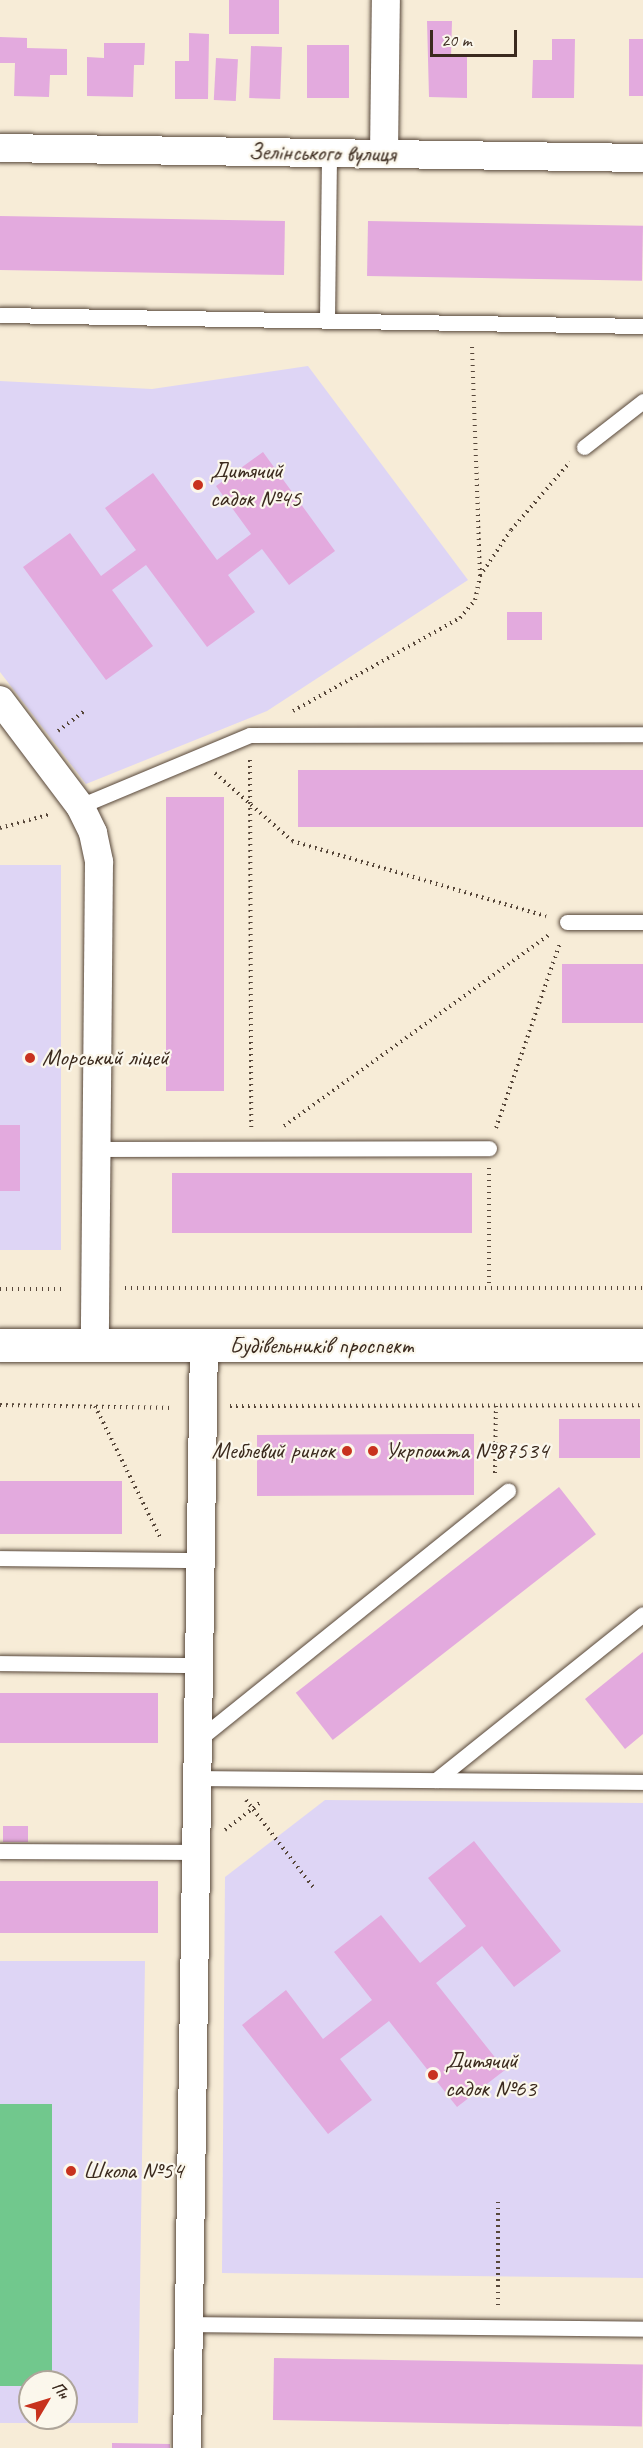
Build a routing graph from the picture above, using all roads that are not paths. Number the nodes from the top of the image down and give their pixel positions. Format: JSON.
{"nodes":[{"id":1,"x":386,"y":0,"type":"edge"},
{"id":2,"x":0,"y":148,"type":"edge"},
{"id":3,"x":329,"y":153,"type":"junction"},
{"id":4,"x":384,"y":154,"type":"junction"},
{"id":5,"x":643,"y":158,"type":"edge"},
{"id":6,"x":0,"y":315,"type":"edge"},
{"id":7,"x":327,"y":320,"type":"junction"},
{"id":8,"x":643,"y":326,"type":"edge"},
{"id":9,"x":643,"y":401,"type":"edge"},
{"id":10,"x":584,"y":447,"type":"road end"},
{"id":11,"x":0,"y":700,"type":"edge"},
{"id":12,"x":643,"y":734,"type":"edge"},
{"id":13,"x":80,"y":806,"type":"junction"},
{"id":14,"x":567,"y":922,"type":"road end"},
{"id":15,"x":643,"y":922,"type":"edge"},
{"id":16,"x":489,"y":1148,"type":"road end"},
{"id":17,"x":96,"y":1149,"type":"junction"},
{"id":18,"x":643,"y":1345,"type":"edge"},
{"id":19,"x":0,"y":1346,"type":"edge"},
{"id":20,"x":95,"y":1346,"type":"junction"},
{"id":21,"x":204,"y":1346,"type":"junction"},
{"id":22,"x":508,"y":1491,"type":"dead end"},
{"id":23,"x":0,"y":1558,"type":"edge"},
{"id":24,"x":201,"y":1560,"type":"junction"},
{"id":25,"x":643,"y":1614,"type":"edge"},
{"id":26,"x":0,"y":1664,"type":"edge"},
{"id":27,"x":199,"y":1665,"type":"junction"},
{"id":28,"x":198,"y":1740,"type":"junction"},
{"id":29,"x":197,"y":1778,"type":"junction"},
{"id":30,"x":436,"y":1780,"type":"junction"},
{"id":31,"x":643,"y":1782,"type":"edge"},
{"id":32,"x":0,"y":1851,"type":"edge"},
{"id":33,"x":196,"y":1852,"type":"junction"},
{"id":34,"x":189,"y":2324,"type":"junction"},
{"id":35,"x":643,"y":2329,"type":"edge"},
{"id":36,"x":187,"y":2448,"type":"edge"}],
"edges":[{"from":1,"to":4,"type":"street"},
{"from":2,"to":3,"type":"street","name":"Зелінського вулиця"},
{"from":3,"to":4,"type":"street","name":"Зелінського вулиця"},
{"from":3,"to":7,"type":"lane"},
{"from":4,"to":5,"type":"street","name":"Зелінського вулиця"},
{"from":6,"to":7,"type":"lane"},
{"from":7,"to":8,"type":"lane"},
{"from":9,"to":10,"type":"lane"},
{"from":11,"to":13,"type":"street"},
{"from":12,"to":13,"type":"lane"},
{"from":13,"to":17,"type":"street"},
{"from":14,"to":15,"type":"lane"},
{"from":16,"to":17,"type":"lane"},
{"from":17,"to":20,"type":"street"},
{"from":18,"to":21,"type":"main road","name":"Будівельників проспект"},
{"from":19,"to":20,"type":"main road","name":"Будівельників проспект"},
{"from":20,"to":21,"type":"main road","name":"Будівельників проспект"},
{"from":21,"to":24,"type":"street"},
{"from":22,"to":28,"type":"lane"},
{"from":23,"to":24,"type":"lane"},
{"from":24,"to":27,"type":"street"},
{"from":25,"to":30,"type":"lane"},
{"from":26,"to":27,"type":"lane"},
{"from":27,"to":28,"type":"street"},
{"from":28,"to":29,"type":"street"},
{"from":29,"to":30,"type":"lane"},
{"from":29,"to":33,"type":"street"},
{"from":30,"to":31,"type":"lane"},
{"from":32,"to":33,"type":"lane"},
{"from":33,"to":34,"type":"street"},
{"from":34,"to":35,"type":"lane"},
{"from":34,"to":36,"type":"street"}]}
